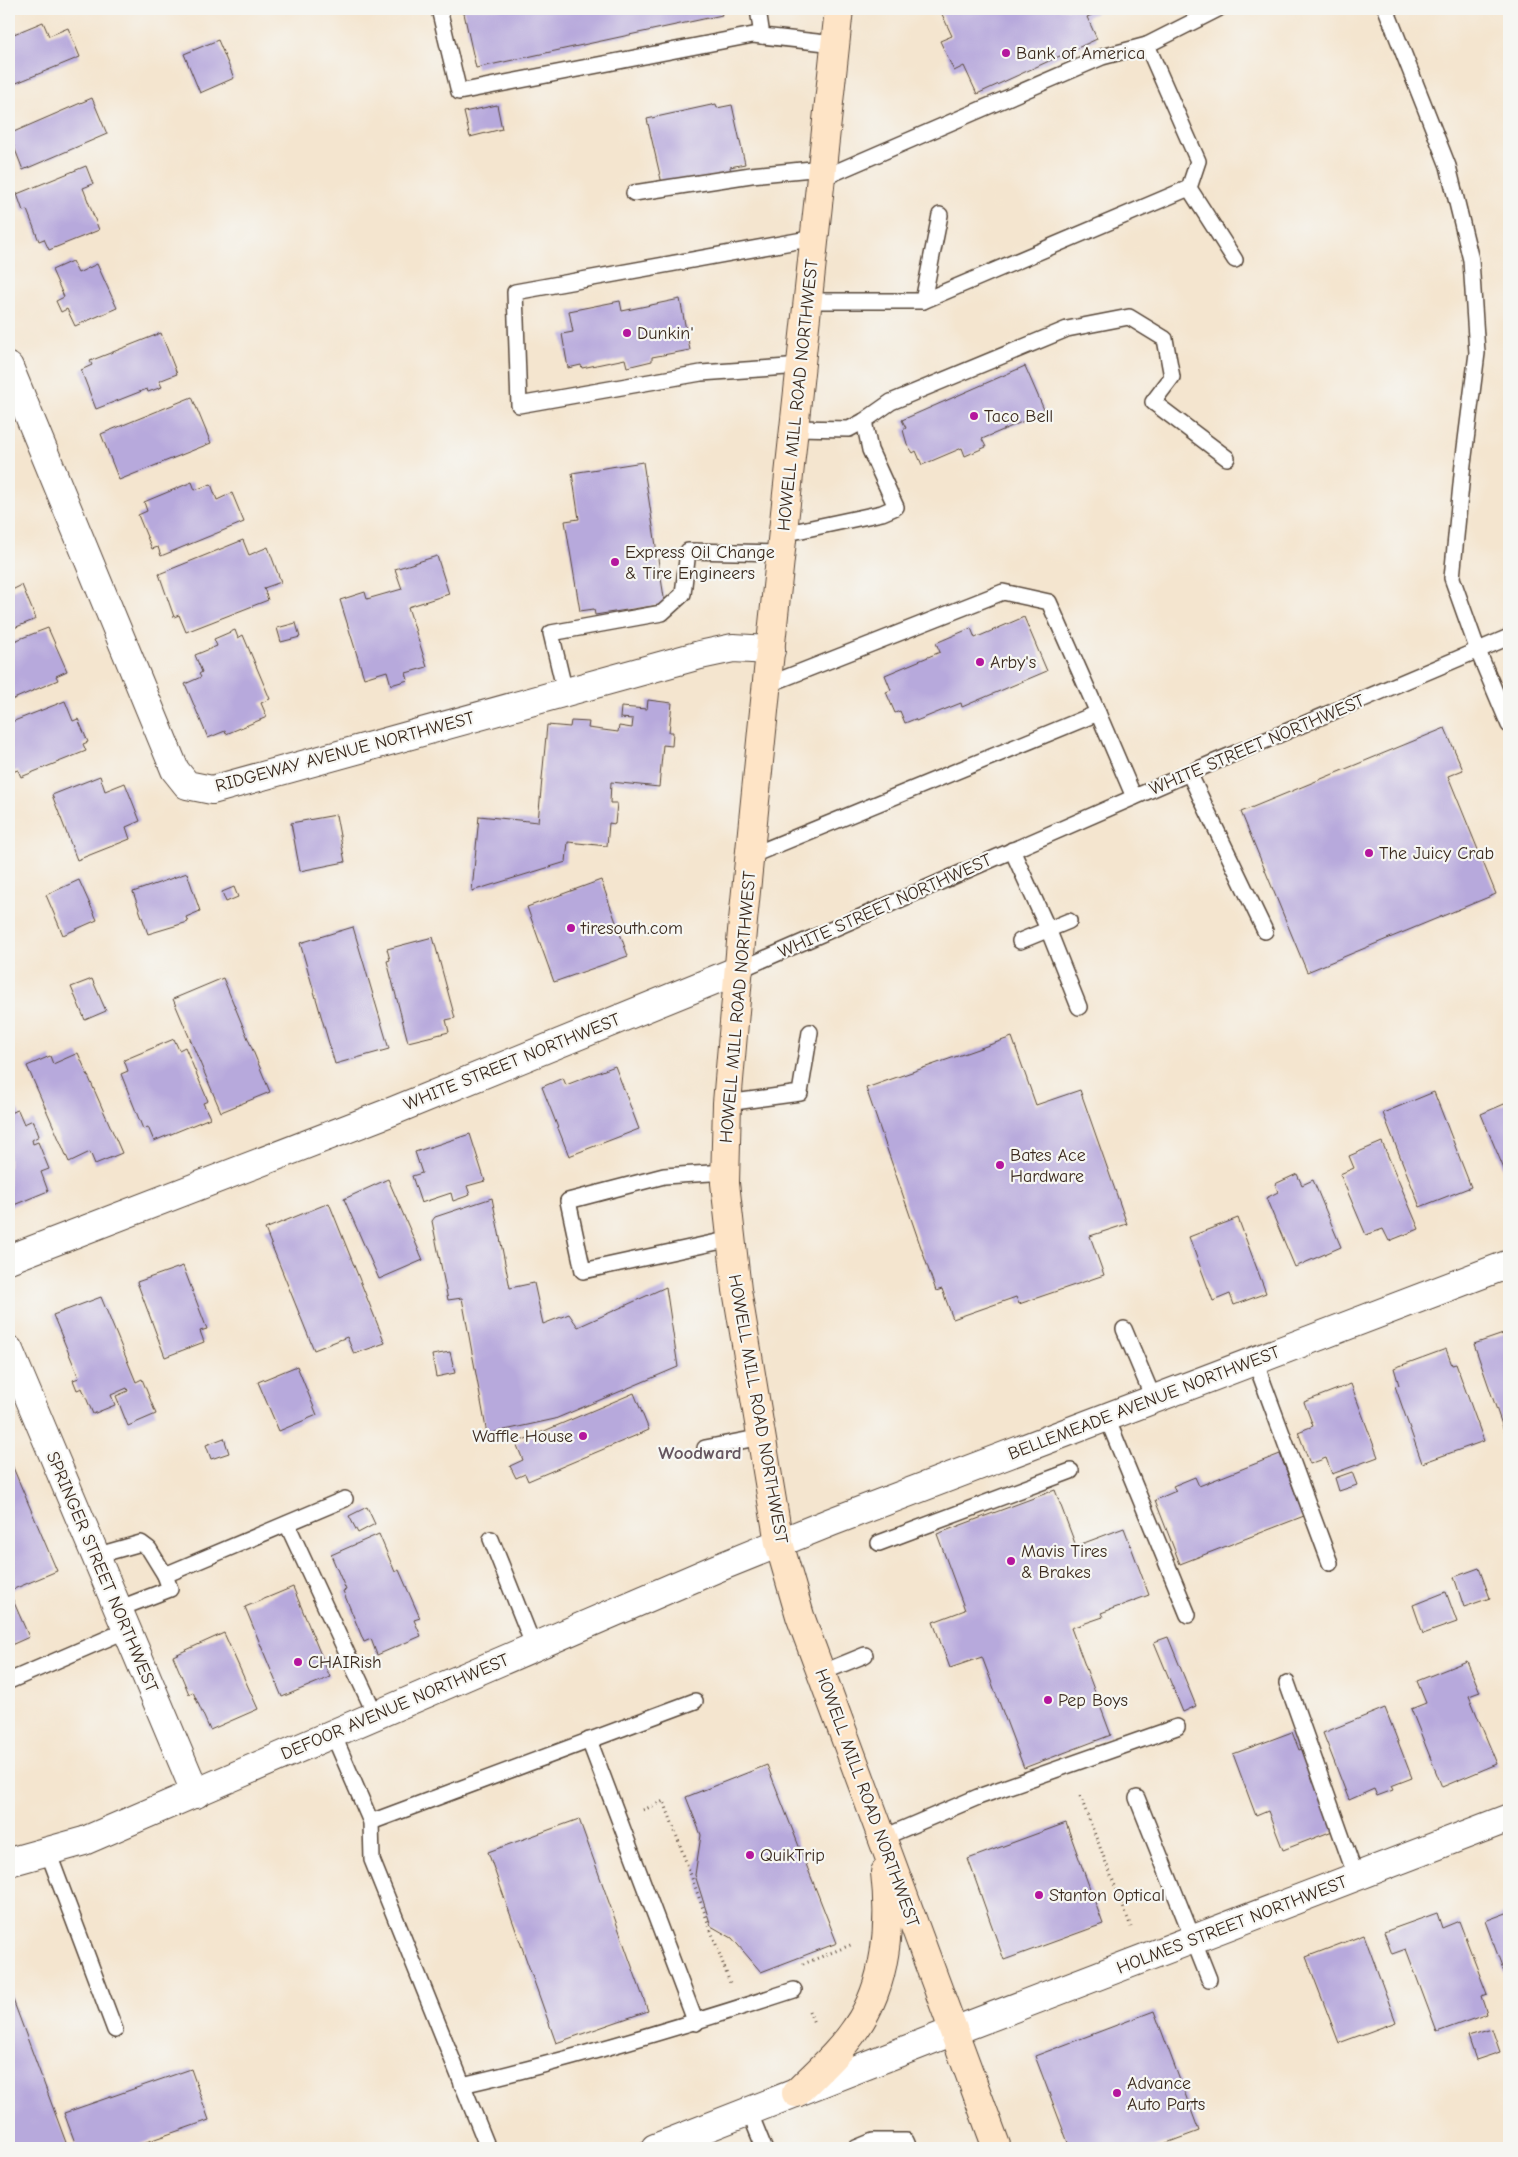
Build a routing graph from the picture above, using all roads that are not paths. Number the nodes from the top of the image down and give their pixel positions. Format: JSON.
{"nodes":[{"id":1,"x":439,"y":9,"type":"edge"},
{"id":2,"x":758,"y":9,"type":"edge"},
{"id":3,"x":839,"y":9,"type":"edge"},
{"id":4,"x":1218,"y":9,"type":"edge"},
{"id":5,"x":1386,"y":9,"type":"edge"},
{"id":6,"x":762,"y":36,"type":"junction"},
{"id":7,"x":835,"y":44,"type":"junction"},
{"id":8,"x":1147,"y":45,"type":"junction"},
{"id":9,"x":821,"y":174,"type":"junction"},
{"id":10,"x":1189,"y":188,"type":"junction"},
{"id":11,"x":634,"y":193,"type":"dead end"},
{"id":12,"x":940,"y":216,"type":"dead end"},
{"id":13,"x":814,"y":238,"type":"junction"},
{"id":14,"x":1235,"y":260,"type":"dead end"},
{"id":15,"x":808,"y":301,"type":"junction"},
{"id":16,"x":923,"y":301,"type":"junction"},
{"id":17,"x":801,"y":366,"type":"junction"},
{"id":18,"x":9,"y":367,"type":"edge"},
{"id":19,"x":864,"y":421,"type":"junction"},
{"id":20,"x":794,"y":428,"type":"junction"},
{"id":21,"x":1227,"y":458,"type":"dead end"},
{"id":22,"x":782,"y":543,"type":"junction"},
{"id":23,"x":1509,"y":637,"type":"edge"},
{"id":24,"x":771,"y":650,"type":"junction"},
{"id":25,"x":1478,"y":651,"type":"junction"},
{"id":26,"x":767,"y":686,"type":"junction"},
{"id":27,"x":565,"y":692,"type":"junction"},
{"id":28,"x":1098,"y":712,"type":"junction"},
{"id":29,"x":1509,"y":725,"type":"edge"},
{"id":30,"x":1189,"y":774,"type":"junction"},
{"id":31,"x":1134,"y":797,"type":"junction"},
{"id":32,"x":1012,"y":850,"type":"junction"},
{"id":33,"x":750,"y":856,"type":"junction"},
{"id":34,"x":1069,"y":921,"type":"dead end"},
{"id":35,"x":1048,"y":929,"type":"junction"},
{"id":36,"x":1265,"y":931,"type":"dead end"},
{"id":37,"x":1020,"y":940,"type":"dead end"},
{"id":38,"x":739,"y":970,"type":"junction"},
{"id":39,"x":1079,"y":1007,"type":"dead end"},
{"id":40,"x":810,"y":1032,"type":"dead end"},
{"id":41,"x":727,"y":1103,"type":"junction"},
{"id":42,"x":726,"y":1172,"type":"junction"},
{"id":43,"x":731,"y":1239,"type":"junction"},
{"id":44,"x":9,"y":1259,"type":"edge"},
{"id":45,"x":1509,"y":1264,"type":"edge"},
{"id":46,"x":1124,"y":1329,"type":"dead end"},
{"id":47,"x":9,"y":1350,"type":"edge"},
{"id":48,"x":1255,"y":1361,"type":"junction"},
{"id":49,"x":1154,"y":1400,"type":"junction"},
{"id":50,"x":1106,"y":1418,"type":"junction"},
{"id":51,"x":762,"y":1437,"type":"junction"},
{"id":52,"x":705,"y":1448,"type":"dead end"},
{"id":53,"x":1070,"y":1471,"type":"dead end"},
{"id":54,"x":345,"y":1499,"type":"dead end"},
{"id":55,"x":287,"y":1524,"type":"junction"},
{"id":56,"x":491,"y":1539,"type":"dead end"},
{"id":57,"x":880,"y":1543,"type":"dead end"},
{"id":58,"x":780,"y":1544,"type":"junction"},
{"id":59,"x":96,"y":1556,"type":"junction"},
{"id":60,"x":1330,"y":1563,"type":"dead end"},
{"id":61,"x":165,"y":1575,"type":"junction"},
{"id":62,"x":1188,"y":1615,"type":"dead end"},
{"id":63,"x":123,"y":1620,"type":"junction"},
{"id":64,"x":534,"y":1647,"type":"junction"},
{"id":65,"x":865,"y":1655,"type":"dead end"},
{"id":66,"x":821,"y":1673,"type":"junction"},
{"id":67,"x":9,"y":1681,"type":"edge"},
{"id":68,"x":1287,"y":1683,"type":"dead end"},
{"id":69,"x":695,"y":1701,"type":"dead end"},
{"id":70,"x":376,"y":1716,"type":"junction"},
{"id":71,"x":1177,"y":1726,"type":"dead end"},
{"id":72,"x":333,"y":1734,"type":"junction"},
{"id":73,"x":589,"y":1740,"type":"junction"},
{"id":74,"x":196,"y":1794,"type":"junction"},
{"id":75,"x":1137,"y":1798,"type":"dead end"},
{"id":76,"x":1509,"y":1818,"type":"edge"},
{"id":77,"x":371,"y":1822,"type":"junction"},
{"id":78,"x":882,"y":1838,"type":"junction"},
{"id":79,"x":48,"y":1852,"type":"junction"},
{"id":80,"x":9,"y":1862,"type":"edge"},
{"id":81,"x":1356,"y":1877,"type":"junction"},
{"id":82,"x":1194,"y":1939,"type":"junction"},
{"id":83,"x":1209,"y":1979,"type":"dead end"},
{"id":84,"x":794,"y":1990,"type":"dead end"},
{"id":85,"x":696,"y":2023,"type":"junction"},
{"id":86,"x":115,"y":2030,"type":"dead end"},
{"id":87,"x":954,"y":2031,"type":"junction"},
{"id":88,"x":462,"y":2085,"type":"junction"},
{"id":89,"x":796,"y":2093,"type":"junction"},
{"id":90,"x":749,"y":2111,"type":"junction"},
{"id":91,"x":488,"y":2148,"type":"edge"},
{"id":92,"x":655,"y":2148,"type":"edge"},
{"id":93,"x":764,"y":2148,"type":"edge"},
{"id":94,"x":856,"y":2148,"type":"edge"},
{"id":95,"x":909,"y":2148,"type":"edge"},
{"id":96,"x":997,"y":2148,"type":"edge"}],
"edges":[{"from":1,"to":6,"type":"lane"},
{"from":2,"to":6,"type":"lane"},
{"from":3,"to":7,"type":"main road","name":"HOWELL MILL ROAD NORTHWEST"},
{"from":4,"to":8,"type":"lane"},
{"from":5,"to":25,"type":"lane"},
{"from":6,"to":7,"type":"lane"},
{"from":7,"to":9,"type":"main road","name":"HOWELL MILL ROAD NORTHWEST"},
{"from":8,"to":9,"type":"lane"},
{"from":8,"to":10,"type":"lane"},
{"from":9,"to":11,"type":"lane"},
{"from":9,"to":13,"type":"main road","name":"HOWELL MILL ROAD NORTHWEST"},
{"from":10,"to":14,"type":"lane"},
{"from":10,"to":16,"type":"lane"},
{"from":12,"to":16,"type":"lane"},
{"from":13,"to":15,"type":"main road","name":"HOWELL MILL ROAD NORTHWEST"},
{"from":13,"to":17,"type":"lane"},
{"from":15,"to":16,"type":"lane"},
{"from":15,"to":17,"type":"main road","name":"HOWELL MILL ROAD NORTHWEST"},
{"from":17,"to":20,"type":"main road","name":"HOWELL MILL ROAD NORTHWEST"},
{"from":18,"to":27,"type":"street","name":"RIDGEWAY AVENUE NORTHWEST"},
{"from":19,"to":20,"type":"lane"},
{"from":19,"to":21,"type":"lane"},
{"from":19,"to":22,"type":"lane"},
{"from":20,"to":22,"type":"main road","name":"HOWELL MILL ROAD NORTHWEST"},
{"from":22,"to":24,"type":"main road","name":"HOWELL MILL ROAD NORTHWEST"},
{"from":22,"to":27,"type":"lane"},
{"from":23,"to":25,"type":"lane","name":"WHITE STREET NORTHWEST"},
{"from":24,"to":26,"type":"main road","name":"HOWELL MILL ROAD NORTHWEST"},
{"from":24,"to":27,"type":"street","name":"RIDGEWAY AVENUE NORTHWEST"},
{"from":25,"to":29,"type":"lane"},
{"from":25,"to":30,"type":"lane","name":"WHITE STREET NORTHWEST"},
{"from":26,"to":28,"type":"lane"},
{"from":26,"to":33,"type":"main road","name":"HOWELL MILL ROAD NORTHWEST"},
{"from":28,"to":31,"type":"lane"},
{"from":28,"to":33,"type":"lane"},
{"from":30,"to":31,"type":"lane","name":"WHITE STREET NORTHWEST"},
{"from":30,"to":36,"type":"lane"},
{"from":31,"to":32,"type":"lane","name":"WHITE STREET NORTHWEST"},
{"from":32,"to":35,"type":"lane"},
{"from":32,"to":38,"type":"lane","name":"WHITE STREET NORTHWEST"},
{"from":33,"to":38,"type":"main road","name":"HOWELL MILL ROAD NORTHWEST"},
{"from":34,"to":35,"type":"lane"},
{"from":35,"to":37,"type":"lane"},
{"from":35,"to":39,"type":"lane"},
{"from":38,"to":41,"type":"main road","name":"HOWELL MILL ROAD NORTHWEST"},
{"from":38,"to":44,"type":"street","name":"WHITE STREET NORTHWEST"},
{"from":40,"to":41,"type":"lane"},
{"from":41,"to":42,"type":"main road","name":"HOWELL MILL ROAD NORTHWEST"},
{"from":42,"to":43,"type":"main road","name":"HOWELL MILL ROAD NORTHWEST"},
{"from":42,"to":43,"type":"lane"},
{"from":43,"to":51,"type":"main road","name":"HOWELL MILL ROAD NORTHWEST"},
{"from":45,"to":48,"type":"street","name":"BELLEMEADE AVENUE NORTHWEST"},
{"from":46,"to":49,"type":"lane"},
{"from":47,"to":59,"type":"street","name":"SPRINGER STREET NORTHWEST"},
{"from":48,"to":49,"type":"street","name":"BELLEMEADE AVENUE NORTHWEST"},
{"from":48,"to":60,"type":"lane"},
{"from":49,"to":50,"type":"street","name":"BELLEMEADE AVENUE NORTHWEST"},
{"from":50,"to":58,"type":"street","name":"BELLEMEADE AVENUE NORTHWEST"},
{"from":50,"to":62,"type":"lane"},
{"from":51,"to":52,"type":"lane"},
{"from":51,"to":58,"type":"main road","name":"HOWELL MILL ROAD NORTHWEST"},
{"from":53,"to":57,"type":"lane"},
{"from":54,"to":55,"type":"lane"},
{"from":55,"to":61,"type":"lane"},
{"from":55,"to":70,"type":"lane"},
{"from":56,"to":64,"type":"lane"},
{"from":58,"to":64,"type":"street","name":"DEFOOR AVENUE NORTHWEST"},
{"from":58,"to":66,"type":"main road","name":"HOWELL MILL ROAD NORTHWEST"},
{"from":59,"to":61,"type":"lane"},
{"from":59,"to":63,"type":"street","name":"SPRINGER STREET NORTHWEST"},
{"from":61,"to":63,"type":"lane"},
{"from":63,"to":67,"type":"lane"},
{"from":63,"to":74,"type":"street","name":"SPRINGER STREET NORTHWEST"},
{"from":64,"to":70,"type":"street","name":"DEFOOR AVENUE NORTHWEST"},
{"from":65,"to":66,"type":"lane"},
{"from":66,"to":78,"type":"main road","name":"HOWELL MILL ROAD NORTHWEST"},
{"from":68,"to":81,"type":"lane"},
{"from":69,"to":73,"type":"lane"},
{"from":70,"to":72,"type":"street","name":"DEFOOR AVENUE NORTHWEST"},
{"from":71,"to":78,"type":"lane"},
{"from":72,"to":74,"type":"street","name":"DEFOOR AVENUE NORTHWEST"},
{"from":72,"to":77,"type":"lane"},
{"from":73,"to":77,"type":"lane"},
{"from":73,"to":85,"type":"lane"},
{"from":74,"to":79,"type":"street","name":"DEFOOR AVENUE NORTHWEST"},
{"from":75,"to":82,"type":"lane"},
{"from":76,"to":81,"type":"street","name":"HOLMES STREET NORTHWEST"},
{"from":77,"to":88,"type":"lane"},
{"from":78,"to":87,"type":"main road","name":"HOWELL MILL ROAD NORTHWEST"},
{"from":78,"to":89,"type":"main road"},
{"from":79,"to":80,"type":"street","name":"DEFOOR AVENUE NORTHWEST"},
{"from":79,"to":86,"type":"lane"},
{"from":81,"to":82,"type":"street","name":"HOLMES STREET NORTHWEST"},
{"from":82,"to":83,"type":"lane"},
{"from":82,"to":87,"type":"street","name":"HOLMES STREET NORTHWEST"},
{"from":84,"to":85,"type":"lane"},
{"from":85,"to":88,"type":"lane"},
{"from":87,"to":89,"type":"street","name":"HOLMES STREET NORTHWEST"},
{"from":87,"to":96,"type":"main road","name":"HOWELL MILL ROAD NORTHWEST"},
{"from":88,"to":91,"type":"lane"},
{"from":89,"to":90,"type":"street","name":"HOLMES STREET NORTHWEST"},
{"from":90,"to":92,"type":"street","name":"HOLMES STREET NORTHWEST"},
{"from":90,"to":93,"type":"lane"},
{"from":94,"to":95,"type":"lane"}]}
